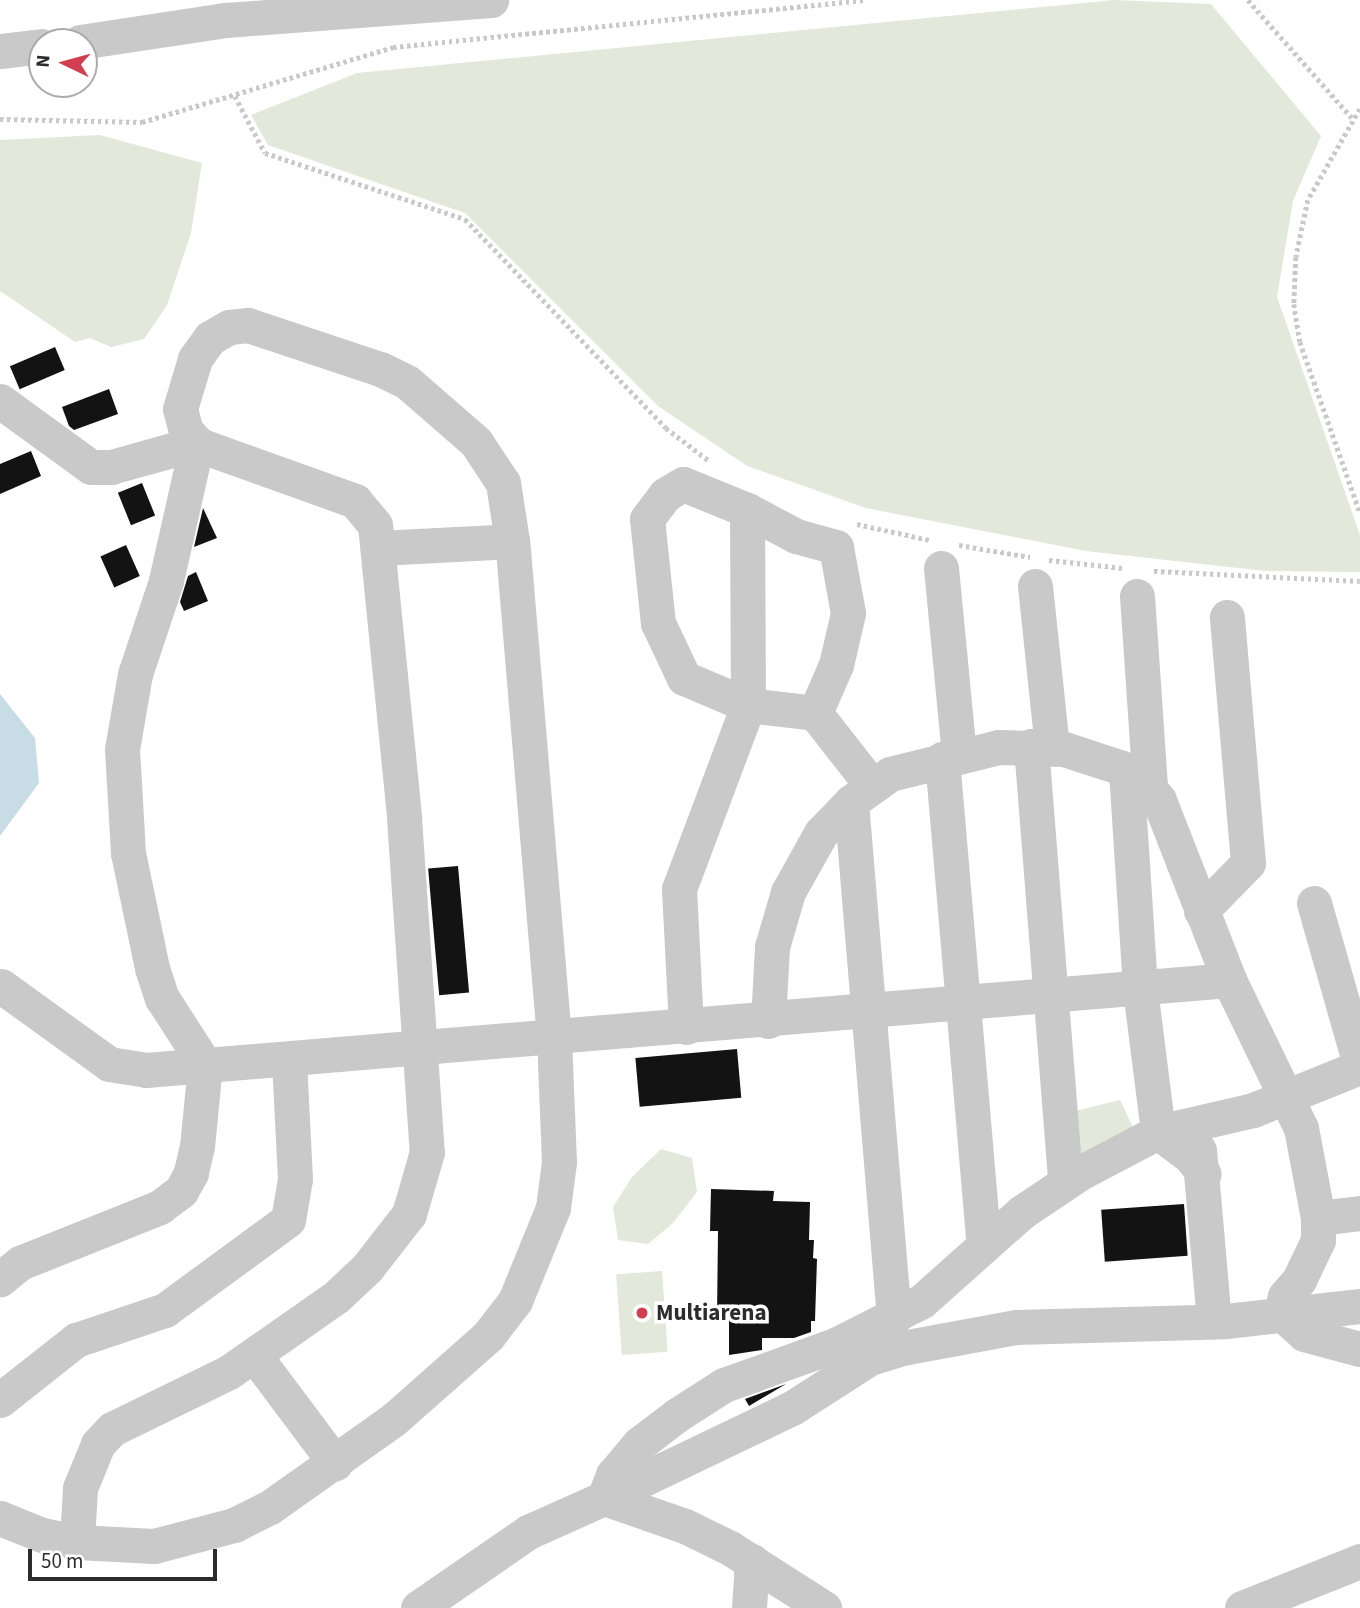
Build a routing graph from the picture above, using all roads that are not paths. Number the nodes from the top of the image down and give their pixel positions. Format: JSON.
{"nodes":[{"id":1,"x":313,"y":0,"type":"edge"},
{"id":2,"x":491,"y":0,"type":"edge"},
{"id":3,"x":226,"y":20,"type":"junction"},
{"id":4,"x":98,"y":39,"type":"edge"},
{"id":5,"x":28,"y":48,"type":"edge"},
{"id":6,"x":0,"y":51,"type":"edge"},
{"id":7,"x":0,"y":401,"type":"edge"},
{"id":8,"x":197,"y":443,"type":"junction"},
{"id":9,"x":747,"y":510,"type":"junction"},
{"id":10,"x":512,"y":541,"type":"junction"},
{"id":11,"x":379,"y":548,"type":"junction"},
{"id":12,"x":942,"y":551,"type":"road end"},
{"id":13,"x":1137,"y":579,"type":"road end"},
{"id":14,"x":1035,"y":586,"type":"dead end"},
{"id":15,"x":1227,"y":617,"type":"dead end"},
{"id":16,"x":748,"y":705,"type":"junction"},
{"id":17,"x":815,"y":713,"type":"junction"},
{"id":18,"x":1041,"y":747,"type":"junction"},
{"id":19,"x":950,"y":757,"type":"junction"},
{"id":20,"x":1138,"y":780,"type":"junction"},
{"id":21,"x":862,"y":794,"type":"junction"},
{"id":22,"x":1314,"y":903,"type":"dead end"},
{"id":23,"x":1201,"y":911,"type":"junction"},
{"id":24,"x":1229,"y":980,"type":"junction"},
{"id":25,"x":1,"y":986,"type":"edge"},
{"id":26,"x":1140,"y":989,"type":"junction"},
{"id":27,"x":1051,"y":996,"type":"junction"},
{"id":28,"x":961,"y":1003,"type":"junction"},
{"id":29,"x":872,"y":1010,"type":"junction"},
{"id":30,"x":768,"y":1021,"type":"junction"},
{"id":31,"x":687,"y":1027,"type":"junction"},
{"id":32,"x":554,"y":1038,"type":"junction"},
{"id":33,"x":421,"y":1049,"type":"junction"},
{"id":34,"x":289,"y":1059,"type":"junction"},
{"id":35,"x":205,"y":1065,"type":"junction"},
{"id":36,"x":1360,"y":1065,"type":"edge"},
{"id":37,"x":1283,"y":1094,"type":"junction"},
{"id":38,"x":1172,"y":1127,"type":"junction"},
{"id":39,"x":1065,"y":1182,"type":"junction"},
{"id":40,"x":1360,"y":1213,"type":"edge"},
{"id":41,"x":1318,"y":1218,"type":"junction"},
{"id":42,"x":984,"y":1245,"type":"junction"},
{"id":43,"x":0,"y":1279,"type":"edge"},
{"id":44,"x":1360,"y":1306,"type":"edge"},
{"id":45,"x":1281,"y":1313,"type":"junction"},
{"id":46,"x":894,"y":1318,"type":"junction"},
{"id":47,"x":1214,"y":1321,"type":"junction"},
{"id":48,"x":1360,"y":1349,"type":"edge"},
{"id":49,"x":255,"y":1356,"type":"junction"},
{"id":50,"x":793,"y":1361,"type":"junction"},
{"id":51,"x":809,"y":1397,"type":"junction"},
{"id":52,"x":0,"y":1400,"type":"edge"},
{"id":53,"x":335,"y":1463,"type":"junction"},
{"id":54,"x":604,"y":1497,"type":"junction"},
{"id":55,"x":0,"y":1517,"type":"edge"},
{"id":56,"x":77,"y":1542,"type":"junction"},
{"id":57,"x":1360,"y":1560,"type":"edge"},
{"id":58,"x":752,"y":1561,"type":"junction"},
{"id":59,"x":418,"y":1608,"type":"edge"},
{"id":60,"x":749,"y":1608,"type":"edge"},
{"id":61,"x":824,"y":1608,"type":"edge"},
{"id":62,"x":1242,"y":1608,"type":"edge"}],
"edges":[{"from":1,"to":3,"type":"street"},
{"from":2,"to":3,"type":"street"},
{"from":3,"to":4,"type":"street"},
{"from":5,"to":6,"type":"street"},
{"from":7,"to":8,"type":"street"},
{"from":8,"to":10,"type":"street"},
{"from":8,"to":11,"type":"street"},
{"from":8,"to":35,"type":"street"},
{"from":9,"to":16,"type":"street"},
{"from":9,"to":16,"type":"street"},
{"from":9,"to":17,"type":"street"},
{"from":10,"to":11,"type":"street"},
{"from":10,"to":32,"type":"street"},
{"from":11,"to":33,"type":"street"},
{"from":12,"to":19,"type":"street"},
{"from":13,"to":20,"type":"street"},
{"from":14,"to":18,"type":"street"},
{"from":15,"to":23,"type":"street"},
{"from":16,"to":17,"type":"street"},
{"from":16,"to":31,"type":"street"},
{"from":17,"to":21,"type":"street"},
{"from":18,"to":19,"type":"street"},
{"from":18,"to":20,"type":"street"},
{"from":18,"to":27,"type":"street"},
{"from":19,"to":21,"type":"street"},
{"from":19,"to":28,"type":"street"},
{"from":20,"to":23,"type":"street"},
{"from":20,"to":26,"type":"street"},
{"from":21,"to":29,"type":"street"},
{"from":21,"to":30,"type":"street"},
{"from":22,"to":36,"type":"street"},
{"from":23,"to":24,"type":"street"},
{"from":24,"to":26,"type":"street"},
{"from":24,"to":37,"type":"street"},
{"from":25,"to":35,"type":"street"},
{"from":26,"to":27,"type":"street"},
{"from":26,"to":38,"type":"street"},
{"from":27,"to":28,"type":"street"},
{"from":27,"to":39,"type":"street"},
{"from":28,"to":29,"type":"street"},
{"from":28,"to":42,"type":"street"},
{"from":29,"to":30,"type":"street"},
{"from":29,"to":46,"type":"street"},
{"from":30,"to":31,"type":"street"},
{"from":31,"to":32,"type":"street"},
{"from":32,"to":33,"type":"street"},
{"from":32,"to":53,"type":"street"},
{"from":33,"to":34,"type":"street"},
{"from":33,"to":49,"type":"street"},
{"from":34,"to":35,"type":"street"},
{"from":34,"to":52,"type":"street"},
{"from":35,"to":43,"type":"street"},
{"from":36,"to":37,"type":"street"},
{"from":37,"to":38,"type":"street"},
{"from":37,"to":41,"type":"street"},
{"from":38,"to":39,"type":"street"},
{"from":38,"to":47,"type":"street"},
{"from":39,"to":42,"type":"street"},
{"from":40,"to":41,"type":"street"},
{"from":41,"to":45,"type":"street"},
{"from":42,"to":46,"type":"street"},
{"from":44,"to":45,"type":"street"},
{"from":45,"to":47,"type":"street"},
{"from":45,"to":48,"type":"street"},
{"from":46,"to":50,"type":"street"},
{"from":47,"to":51,"type":"street"},
{"from":49,"to":53,"type":"street"},
{"from":49,"to":56,"type":"street"},
{"from":50,"to":51,"type":"street"},
{"from":50,"to":54,"type":"street"},
{"from":51,"to":54,"type":"street"},
{"from":53,"to":56,"type":"street"},
{"from":54,"to":58,"type":"street"},
{"from":54,"to":59,"type":"street"},
{"from":55,"to":56,"type":"street"},
{"from":57,"to":62,"type":"street"},
{"from":58,"to":60,"type":"street"},
{"from":58,"to":61,"type":"street"}]}
